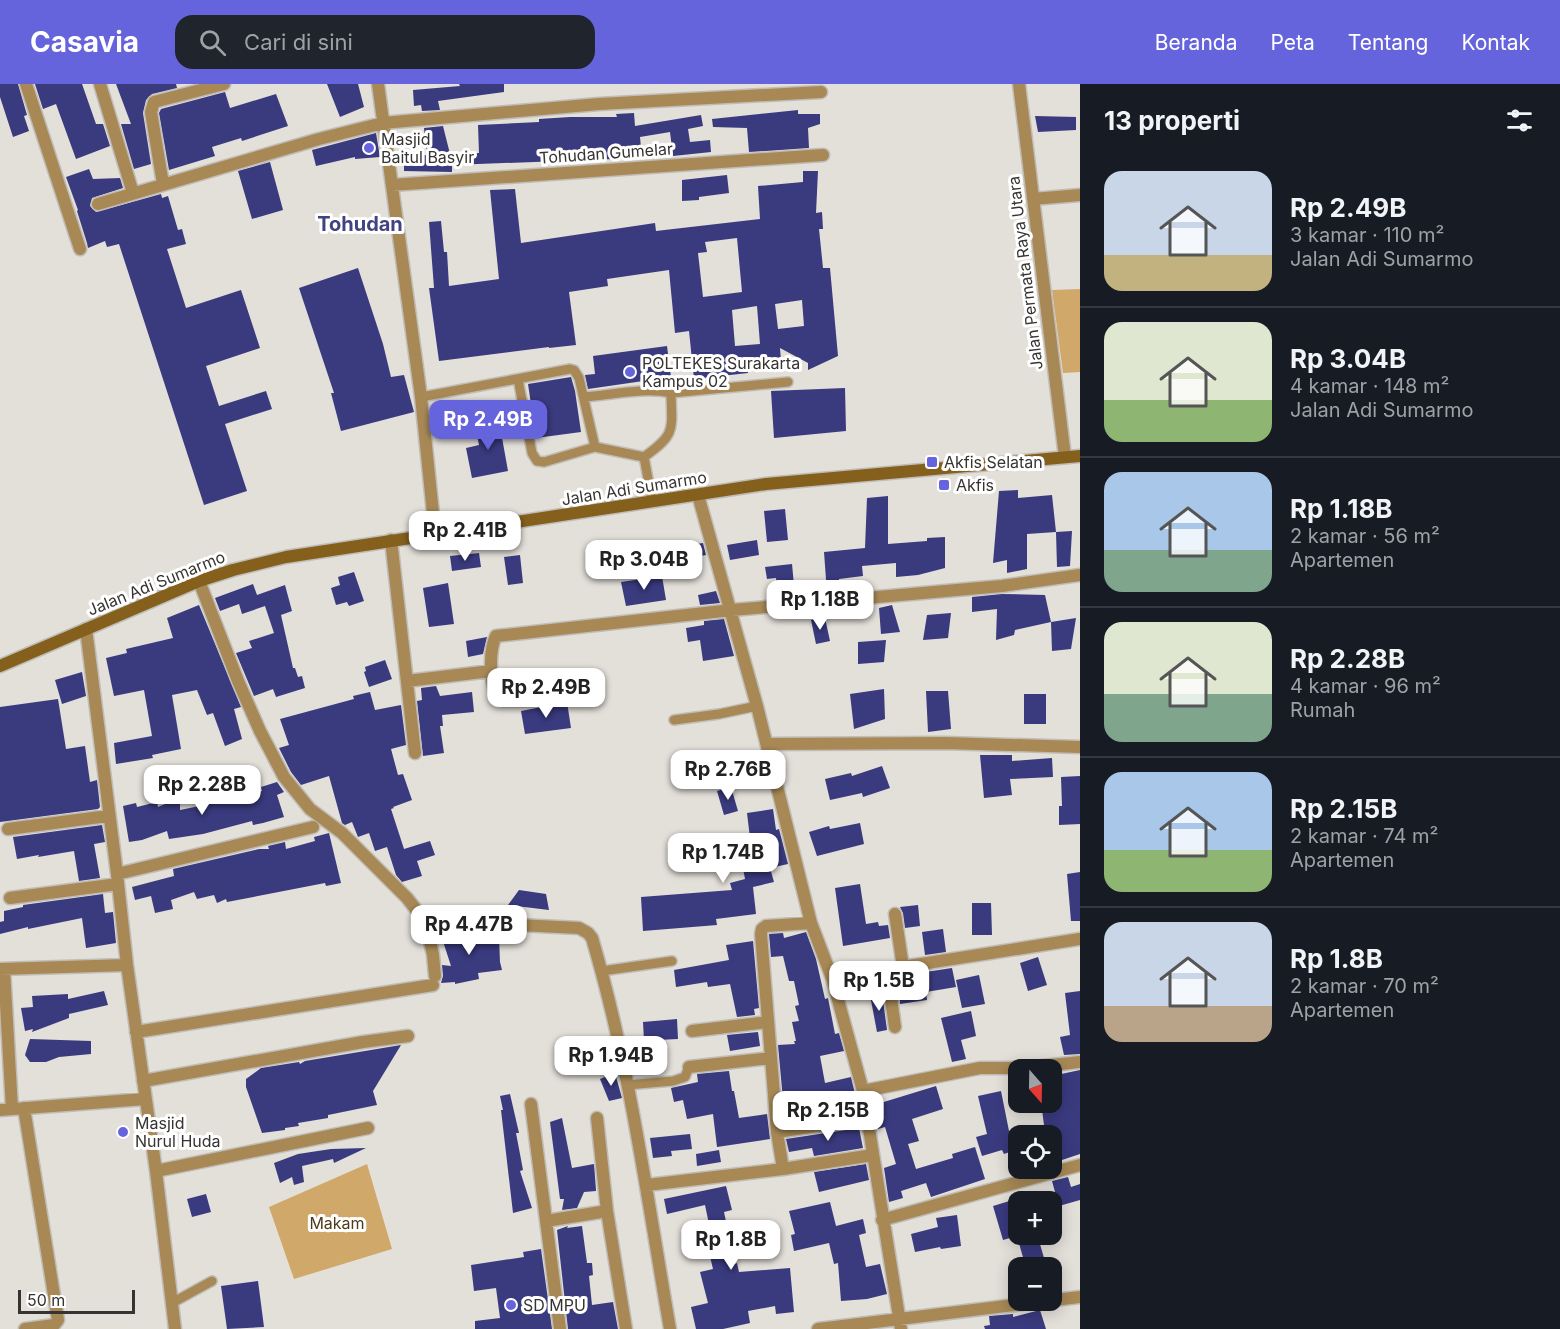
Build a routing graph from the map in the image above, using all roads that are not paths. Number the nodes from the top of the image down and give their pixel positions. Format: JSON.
{"nodes":[{"id":1,"x":26,"y":84,"type":"edge"},
{"id":2,"x":100,"y":84,"type":"edge"},
{"id":3,"x":224,"y":84,"type":"edge"},
{"id":4,"x":378,"y":84,"type":"edge"},
{"id":5,"x":1019,"y":84,"type":"edge"},
{"id":6,"x":821,"y":92,"type":"dead end"},
{"id":7,"x":383,"y":123,"type":"junction"},
{"id":8,"x":823,"y":155,"type":"dead end"},
{"id":9,"x":163,"y":184,"type":"junction"},
{"id":10,"x":392,"y":185,"type":"junction"},
{"id":11,"x":133,"y":194,"type":"junction"},
{"id":12,"x":1080,"y":195,"type":"edge"},
{"id":13,"x":1033,"y":198,"type":"junction"},
{"id":14,"x":98,"y":204,"type":"dead end"},
{"id":15,"x":80,"y":249,"type":"dead end"},
{"id":16,"x":518,"y":379,"type":"junction"},
{"id":17,"x":788,"y":382,"type":"dead end"},
{"id":18,"x":670,"y":393,"type":"junction"},
{"id":19,"x":421,"y":397,"type":"junction"},
{"id":20,"x":584,"y":397,"type":"junction"},
{"id":21,"x":595,"y":447,"type":"junction"},
{"id":22,"x":1080,"y":456,"type":"edge"},
{"id":23,"x":644,"y":457,"type":"junction"},
{"id":24,"x":1065,"y":457,"type":"junction"},
{"id":25,"x":651,"y":495,"type":"junction"},
{"id":26,"x":698,"y":495,"type":"junction"},
{"id":27,"x":436,"y":528,"type":"junction"},
{"id":28,"x":391,"y":540,"type":"junction"},
{"id":29,"x":1080,"y":575,"type":"edge"},
{"id":30,"x":199,"y":581,"type":"junction"},
{"id":31,"x":732,"y":610,"type":"junction"},
{"id":32,"x":86,"y":629,"type":"junction"},
{"id":33,"x":0,"y":666,"type":"edge"},
{"id":34,"x":491,"y":671,"type":"junction"},
{"id":35,"x":407,"y":681,"type":"junction"},
{"id":36,"x":532,"y":700,"type":"dead end"},
{"id":37,"x":757,"y":706,"type":"junction"},
{"id":38,"x":674,"y":720,"type":"dead end"},
{"id":39,"x":767,"y":744,"type":"junction"},
{"id":40,"x":1080,"y":747,"type":"edge"},
{"id":41,"x":415,"y":753,"type":"dead end"},
{"id":42,"x":108,"y":816,"type":"junction"},
{"id":43,"x":313,"y":827,"type":"dead end"},
{"id":44,"x":8,"y":829,"type":"dead end"},
{"id":45,"x":118,"y":879,"type":"junction"},
{"id":46,"x":10,"y":898,"type":"dead end"},
{"id":47,"x":895,"y":914,"type":"dead end"},
{"id":48,"x":425,"y":919,"type":"junction"},
{"id":49,"x":811,"y":923,"type":"junction"},
{"id":50,"x":1080,"y":939,"type":"edge"},
{"id":51,"x":672,"y":961,"type":"dead end"},
{"id":52,"x":126,"y":965,"type":"junction"},
{"id":53,"x":903,"y":967,"type":"junction"},
{"id":54,"x":2,"y":969,"type":"edge"},
{"id":55,"x":887,"y":969,"type":"junction"},
{"id":56,"x":602,"y":971,"type":"junction"},
{"id":57,"x":832,"y":978,"type":"junction"},
{"id":58,"x":768,"y":1022,"type":"junction"},
{"id":59,"x":895,"y":1027,"type":"dead end"},
{"id":60,"x":692,"y":1031,"type":"dead end"},
{"id":61,"x":136,"y":1032,"type":"junction"},
{"id":62,"x":408,"y":1036,"type":"dead end"},
{"id":63,"x":771,"y":1058,"type":"junction"},
{"id":64,"x":1080,"y":1062,"type":"edge"},
{"id":65,"x":689,"y":1067,"type":"joint"},
{"id":66,"x":143,"y":1081,"type":"junction"},
{"id":67,"x":627,"y":1085,"type":"junction"},
{"id":68,"x":863,"y":1091,"type":"junction"},
{"id":69,"x":145,"y":1099,"type":"junction"},
{"id":70,"x":531,"y":1104,"type":"dead end"},
{"id":71,"x":12,"y":1109,"type":"edge"},
{"id":72,"x":597,"y":1118,"type":"dead end"},
{"id":73,"x":867,"y":1118,"type":"junction"},
{"id":74,"x":368,"y":1128,"type":"dead end"},
{"id":75,"x":777,"y":1132,"type":"junction"},
{"id":76,"x":873,"y":1155,"type":"junction"},
{"id":77,"x":1080,"y":1165,"type":"edge"},
{"id":78,"x":783,"y":1169,"type":"junction"},
{"id":79,"x":156,"y":1171,"type":"junction"},
{"id":80,"x":647,"y":1185,"type":"junction"},
{"id":81,"x":607,"y":1211,"type":"junction"},
{"id":82,"x":882,"y":1220,"type":"junction"},
{"id":83,"x":546,"y":1221,"type":"junction"},
{"id":84,"x":212,"y":1281,"type":"dead end"},
{"id":85,"x":1080,"y":1297,"type":"edge"},
{"id":86,"x":172,"y":1303,"type":"junction"},
{"id":87,"x":900,"y":1324,"type":"edge"},
{"id":88,"x":25,"y":1329,"type":"edge"},
{"id":89,"x":175,"y":1329,"type":"edge"},
{"id":90,"x":560,"y":1329,"type":"edge"},
{"id":91,"x":626,"y":1329,"type":"edge"},
{"id":92,"x":670,"y":1329,"type":"edge"},
{"id":93,"x":818,"y":1329,"type":"edge"}],
"edges":[{"from":1,"to":15,"type":"street"},
{"from":2,"to":11,"type":"street"},
{"from":3,"to":9,"type":"street"},
{"from":4,"to":7,"type":"street"},
{"from":5,"to":13,"type":"street","name":"Jalan Permata Raya Utara"},
{"from":6,"to":7,"type":"street"},
{"from":7,"to":9,"type":"street"},
{"from":7,"to":10,"type":"street"},
{"from":8,"to":10,"type":"street","name":"Tohudan Gumelar"},
{"from":9,"to":11,"type":"street"},
{"from":10,"to":19,"type":"street"},
{"from":11,"to":14,"type":"street"},
{"from":12,"to":13,"type":"street"},
{"from":13,"to":24,"type":"street","name":"Jalan Permata Raya Utara"},
{"from":16,"to":19,"type":"lane"},
{"from":16,"to":20,"type":"lane"},
{"from":16,"to":21,"type":"lane"},
{"from":17,"to":18,"type":"lane"},
{"from":18,"to":20,"type":"lane"},
{"from":18,"to":23,"type":"lane"},
{"from":19,"to":27,"type":"street"},
{"from":20,"to":21,"type":"lane"},
{"from":21,"to":23,"type":"lane"},
{"from":22,"to":24,"type":"main road","name":"Jalan Adi Sumarmo"},
{"from":23,"to":25,"type":"lane"},
{"from":24,"to":26,"type":"main road","name":"Jalan Adi Sumarmo"},
{"from":25,"to":26,"type":"main road","name":"Jalan Adi Sumarmo"},
{"from":25,"to":27,"type":"main road","name":"Jalan Adi Sumarmo"},
{"from":26,"to":31,"type":"street"},
{"from":27,"to":28,"type":"main road","name":"Jalan Adi Sumarmo"},
{"from":28,"to":30,"type":"main road","name":"Jalan Adi Sumarmo"},
{"from":28,"to":35,"type":"street"},
{"from":29,"to":31,"type":"street"},
{"from":30,"to":32,"type":"main road","name":"Jalan Adi Sumarmo"},
{"from":30,"to":48,"type":"street"},
{"from":31,"to":34,"type":"street"},
{"from":31,"to":37,"type":"street"},
{"from":32,"to":33,"type":"main road","name":"Jalan Adi Sumarmo"},
{"from":32,"to":42,"type":"street"},
{"from":34,"to":35,"type":"street"},
{"from":34,"to":36,"type":"street"},
{"from":35,"to":41,"type":"street"},
{"from":37,"to":38,"type":"lane"},
{"from":37,"to":39,"type":"street"},
{"from":39,"to":40,"type":"street"},
{"from":39,"to":49,"type":"street"},
{"from":42,"to":44,"type":"street"},
{"from":42,"to":45,"type":"street"},
{"from":43,"to":45,"type":"street"},
{"from":45,"to":46,"type":"street"},
{"from":45,"to":52,"type":"street"},
{"from":47,"to":53,"type":"street"},
{"from":48,"to":56,"type":"street"},
{"from":48,"to":61,"type":"street"},
{"from":49,"to":57,"type":"street"},
{"from":49,"to":58,"type":"street"},
{"from":50,"to":53,"type":"street"},
{"from":51,"to":56,"type":"lane"},
{"from":52,"to":54,"type":"street"},
{"from":52,"to":61,"type":"street"},
{"from":53,"to":55,"type":"street"},
{"from":54,"to":71,"type":"street"},
{"from":55,"to":57,"type":"street"},
{"from":55,"to":59,"type":"street"},
{"from":56,"to":67,"type":"street"},
{"from":57,"to":68,"type":"street"},
{"from":58,"to":60,"type":"street"},
{"from":58,"to":63,"type":"street"},
{"from":61,"to":66,"type":"street"},
{"from":62,"to":66,"type":"street"},
{"from":63,"to":65,"type":"street"},
{"from":63,"to":75,"type":"street"},
{"from":64,"to":68,"type":"street"},
{"from":65,"to":67,"type":"lane"},
{"from":66,"to":69,"type":"street"},
{"from":67,"to":80,"type":"street"},
{"from":68,"to":73,"type":"street"},
{"from":69,"to":71,"type":"street"},
{"from":69,"to":79,"type":"street"},
{"from":70,"to":83,"type":"street"},
{"from":71,"to":88,"type":"street"},
{"from":72,"to":81,"type":"street"},
{"from":73,"to":75,"type":"street"},
{"from":73,"to":76,"type":"street"},
{"from":74,"to":79,"type":"street"},
{"from":75,"to":78,"type":"street"},
{"from":76,"to":78,"type":"street"},
{"from":76,"to":82,"type":"street"},
{"from":77,"to":82,"type":"street"},
{"from":78,"to":80,"type":"street"},
{"from":79,"to":86,"type":"street"},
{"from":80,"to":92,"type":"street"},
{"from":81,"to":83,"type":"street"},
{"from":81,"to":91,"type":"street"},
{"from":82,"to":87,"type":"street"},
{"from":83,"to":90,"type":"street"},
{"from":84,"to":86,"type":"lane"},
{"from":85,"to":87,"type":"street"},
{"from":86,"to":89,"type":"street"},
{"from":87,"to":93,"type":"street"}]}
